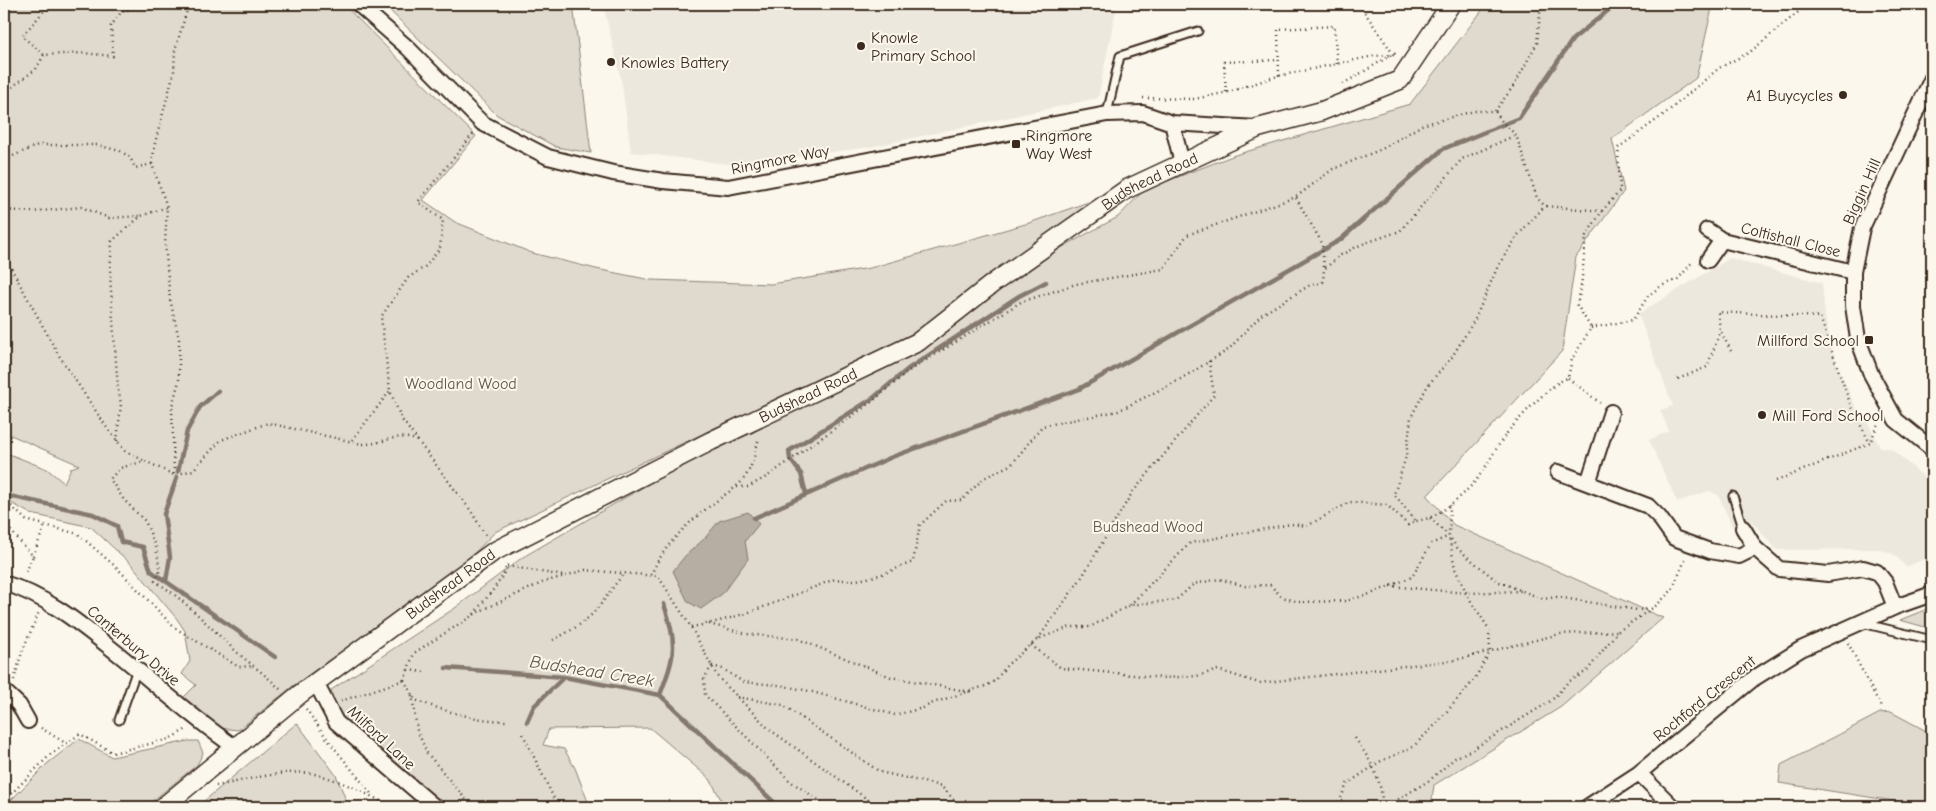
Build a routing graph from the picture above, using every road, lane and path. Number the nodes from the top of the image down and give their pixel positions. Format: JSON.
{"nodes":[{"id":1,"x":11,"y":4,"type":"edge"},
{"id":2,"x":50,"y":4,"type":"edge"},
{"id":3,"x":147,"y":4,"type":"edge"},
{"id":4,"x":189,"y":4,"type":"edge"},
{"id":5,"x":358,"y":4,"type":"edge"},
{"id":6,"x":1359,"y":4,"type":"edge"},
{"id":7,"x":1451,"y":4,"type":"edge"},
{"id":8,"x":1541,"y":4,"type":"edge"},
{"id":9,"x":1808,"y":4,"type":"edge"},
{"id":10,"x":4,"y":10,"type":"edge"},
{"id":11,"x":1198,"y":31,"type":"dead end"},
{"id":12,"x":44,"y":55,"type":"junction"},
{"id":13,"x":1278,"y":60,"type":"junction"},
{"id":14,"x":1337,"y":64,"type":"junction"},
{"id":15,"x":1279,"y":76,"type":"junction"},
{"id":16,"x":1932,"y":78,"type":"edge"},
{"id":17,"x":1226,"y":92,"type":"junction"},
{"id":18,"x":4,"y":93,"type":"edge"},
{"id":19,"x":1138,"y":98,"type":"dead end"},
{"id":20,"x":1496,"y":111,"type":"junction"},
{"id":21,"x":1107,"y":114,"type":"junction"},
{"id":22,"x":482,"y":123,"type":"junction"},
{"id":23,"x":1172,"y":123,"type":"junction"},
{"id":24,"x":1258,"y":128,"type":"junction"},
{"id":25,"x":1516,"y":135,"type":"junction"},
{"id":26,"x":4,"y":160,"type":"edge"},
{"id":27,"x":1182,"y":163,"type":"junction"},
{"id":28,"x":152,"y":164,"type":"junction"},
{"id":29,"x":6,"y":192,"type":"dead end"},
{"id":30,"x":1296,"y":197,"type":"junction"},
{"id":31,"x":1545,"y":206,"type":"junction"},
{"id":32,"x":167,"y":207,"type":"junction"},
{"id":33,"x":5,"y":210,"type":"edge"},
{"id":34,"x":1602,"y":211,"type":"junction"},
{"id":35,"x":141,"y":216,"type":"junction"},
{"id":36,"x":1707,"y":230,"type":"dead end"},
{"id":37,"x":1722,"y":240,"type":"junction"},
{"id":38,"x":4,"y":255,"type":"edge"},
{"id":39,"x":1708,"y":260,"type":"joint"},
{"id":40,"x":1324,"y":269,"type":"junction"},
{"id":41,"x":1853,"y":272,"type":"junction"},
{"id":42,"x":1591,"y":328,"type":"junction"},
{"id":43,"x":1720,"y":330,"type":"junction"},
{"id":44,"x":1731,"y":351,"type":"dead end"},
{"id":45,"x":1208,"y":361,"type":"junction"},
{"id":46,"x":1568,"y":378,"type":"junction"},
{"id":47,"x":1678,"y":378,"type":"dead end"},
{"id":48,"x":390,"y":391,"type":"junction"},
{"id":49,"x":1890,"y":408,"type":"junction"},
{"id":50,"x":1611,"y":412,"type":"joint"},
{"id":51,"x":763,"y":417,"type":"junction"},
{"id":52,"x":352,"y":440,"type":"junction"},
{"id":53,"x":117,"y":441,"type":"junction"},
{"id":54,"x":418,"y":441,"type":"junction"},
{"id":55,"x":1870,"y":443,"type":"junction"},
{"id":56,"x":1932,"y":449,"type":"edge"},
{"id":57,"x":145,"y":461,"type":"junction"},
{"id":58,"x":1558,"y":472,"type":"dead end"},
{"id":59,"x":174,"y":475,"type":"junction"},
{"id":60,"x":1776,"y":481,"type":"dead end"},
{"id":61,"x":1588,"y":484,"type":"junction"},
{"id":62,"x":737,"y":487,"type":"junction"},
{"id":63,"x":1734,"y":496,"type":"dead end"},
{"id":64,"x":4,"y":499,"type":"edge"},
{"id":65,"x":1450,"y":505,"type":"junction"},
{"id":66,"x":1430,"y":518,"type":"junction"},
{"id":67,"x":1415,"y":520,"type":"junction"},
{"id":68,"x":4,"y":523,"type":"edge"},
{"id":69,"x":45,"y":525,"type":"junction"},
{"id":70,"x":1744,"y":528,"type":"joint"},
{"id":71,"x":1450,"y":536,"type":"junction"},
{"id":72,"x":1693,"y":545,"type":"junction"},
{"id":73,"x":1754,"y":548,"type":"junction"},
{"id":74,"x":497,"y":550,"type":"junction"},
{"id":75,"x":33,"y":556,"type":"junction"},
{"id":76,"x":507,"y":566,"type":"junction"},
{"id":77,"x":624,"y":573,"type":"junction"},
{"id":78,"x":651,"y":575,"type":"junction"},
{"id":79,"x":565,"y":576,"type":"junction"},
{"id":80,"x":4,"y":583,"type":"edge"},
{"id":81,"x":1387,"y":586,"type":"junction"},
{"id":82,"x":20,"y":588,"type":"junction"},
{"id":83,"x":1523,"y":591,"type":"junction"},
{"id":84,"x":1466,"y":593,"type":"junction"},
{"id":85,"x":1932,"y":594,"type":"edge"},
{"id":86,"x":1130,"y":605,"type":"junction"},
{"id":87,"x":1895,"y":607,"type":"junction"},
{"id":88,"x":1649,"y":609,"type":"junction"},
{"id":89,"x":474,"y":615,"type":"junction"},
{"id":90,"x":1860,"y":622,"type":"junction"},
{"id":91,"x":709,"y":624,"type":"junction"},
{"id":92,"x":33,"y":625,"type":"dead end"},
{"id":93,"x":691,"y":627,"type":"junction"},
{"id":94,"x":1619,"y":631,"type":"junction"},
{"id":95,"x":1038,"y":639,"type":"junction"},
{"id":96,"x":553,"y":640,"type":"dead end"},
{"id":97,"x":1932,"y":640,"type":"edge"},
{"id":98,"x":1031,"y":645,"type":"junction"},
{"id":99,"x":1851,"y":648,"type":"dead end"},
{"id":100,"x":1490,"y":652,"type":"junction"},
{"id":101,"x":254,"y":666,"type":"junction"},
{"id":102,"x":712,"y":666,"type":"junction"},
{"id":103,"x":137,"y":668,"type":"junction"},
{"id":104,"x":408,"y":670,"type":"junction"},
{"id":105,"x":425,"y":672,"type":"dead end"},
{"id":106,"x":404,"y":680,"type":"junction"},
{"id":107,"x":316,"y":683,"type":"junction"},
{"id":108,"x":972,"y":692,"type":"junction"},
{"id":109,"x":8,"y":695,"type":"edge"},
{"id":110,"x":412,"y":695,"type":"junction"},
{"id":111,"x":737,"y":697,"type":"junction"},
{"id":112,"x":295,"y":698,"type":"junction"},
{"id":113,"x":329,"y":704,"type":"junction"},
{"id":114,"x":1881,"y":707,"type":"dead end"},
{"id":115,"x":119,"y":720,"type":"dead end"},
{"id":116,"x":28,"y":721,"type":"joint"},
{"id":117,"x":509,"y":721,"type":"dead end"},
{"id":118,"x":201,"y":723,"type":"junction"},
{"id":119,"x":523,"y":734,"type":"dead end"},
{"id":120,"x":1355,"y":738,"type":"dead end"},
{"id":121,"x":67,"y":744,"type":"junction"},
{"id":122,"x":235,"y":747,"type":"junction"},
{"id":123,"x":1373,"y":766,"type":"junction"},
{"id":124,"x":1639,"y":774,"type":"junction"},
{"id":125,"x":215,"y":786,"type":"dead end"},
{"id":126,"x":374,"y":797,"type":"junction"},
{"id":127,"x":4,"y":801,"type":"edge"},
{"id":128,"x":163,"y":807,"type":"edge"},
{"id":129,"x":390,"y":807,"type":"edge"},
{"id":130,"x":435,"y":807,"type":"edge"},
{"id":131,"x":472,"y":807,"type":"edge"},
{"id":132,"x":558,"y":807,"type":"edge"},
{"id":133,"x":829,"y":807,"type":"edge"},
{"id":134,"x":876,"y":807,"type":"edge"},
{"id":135,"x":961,"y":807,"type":"edge"},
{"id":136,"x":1337,"y":807,"type":"edge"},
{"id":137,"x":1382,"y":807,"type":"edge"},
{"id":138,"x":1392,"y":807,"type":"edge"},
{"id":139,"x":1587,"y":807,"type":"edge"},
{"id":140,"x":1673,"y":807,"type":"edge"}],
"edges":[{"from":1,"to":10,"type":"path"},
{"from":2,"to":12,"type":"path"},
{"from":3,"to":12,"type":"path"},
{"from":4,"to":28,"type":"path"},
{"from":5,"to":22,"type":"street","name":"Ringmore Way"},
{"from":6,"to":14,"type":"path"},
{"from":7,"to":24,"type":"street","name":"Budshead Road"},
{"from":8,"to":20,"type":"path"},
{"from":9,"to":34,"type":"path"},
{"from":11,"to":21,"type":"lane"},
{"from":12,"to":18,"type":"path"},
{"from":13,"to":14,"type":"path"},
{"from":13,"to":15,"type":"path"},
{"from":13,"to":17,"type":"path"},
{"from":14,"to":15,"type":"path"},
{"from":15,"to":17,"type":"path"},
{"from":16,"to":41,"type":"street","name":"Biggin Hill"},
{"from":17,"to":19,"type":"path"},
{"from":20,"to":25,"type":"path"},
{"from":20,"to":30,"type":"path"},
{"from":21,"to":22,"type":"street","name":"Ringmore Way"},
{"from":21,"to":23,"type":"street","name":"Ringmore Way"},
{"from":22,"to":48,"type":"path"},
{"from":23,"to":24,"type":"street","name":"Ringmore Way"},
{"from":23,"to":27,"type":"street"},
{"from":24,"to":27,"type":"street","name":"Budshead Road"},
{"from":25,"to":31,"type":"path"},
{"from":25,"to":40,"type":"path"},
{"from":26,"to":28,"type":"path"},
{"from":27,"to":51,"type":"street","name":"Budshead Road"},
{"from":28,"to":32,"type":"path"},
{"from":29,"to":33,"type":"path"},
{"from":30,"to":40,"type":"path"},
{"from":30,"to":62,"type":"path"},
{"from":31,"to":34,"type":"path"},
{"from":31,"to":67,"type":"path"},
{"from":32,"to":35,"type":"path"},
{"from":32,"to":59,"type":"path"},
{"from":33,"to":35,"type":"path"},
{"from":34,"to":42,"type":"path"},
{"from":35,"to":53,"type":"path"},
{"from":36,"to":37,"type":"street","name":"Coltishall Close"},
{"from":37,"to":39,"type":"street","name":"Coltishall Close"},
{"from":37,"to":41,"type":"street","name":"Coltishall Close"},
{"from":38,"to":53,"type":"path"},
{"from":39,"to":42,"type":"path"},
{"from":40,"to":45,"type":"path"},
{"from":41,"to":49,"type":"street","name":"Biggin Hill"},
{"from":42,"to":46,"type":"path"},
{"from":43,"to":44,"type":"path"},
{"from":43,"to":47,"type":"path"},
{"from":43,"to":55,"type":"path"},
{"from":45,"to":91,"type":"path"},
{"from":45,"to":95,"type":"path"},
{"from":46,"to":50,"type":"path"},
{"from":46,"to":65,"type":"path"},
{"from":48,"to":52,"type":"path"},
{"from":48,"to":54,"type":"path"},
{"from":49,"to":55,"type":"path"},
{"from":49,"to":56,"type":"street","name":"Biggin Hill"},
{"from":50,"to":61,"type":"street"},
{"from":51,"to":62,"type":"path"},
{"from":51,"to":74,"type":"street","name":"Budshead Road"},
{"from":52,"to":54,"type":"path"},
{"from":52,"to":59,"type":"path"},
{"from":53,"to":57,"type":"path"},
{"from":54,"to":74,"type":"path"},
{"from":55,"to":60,"type":"path"},
{"from":57,"to":59,"type":"path"},
{"from":57,"to":101,"type":"path"},
{"from":58,"to":61,"type":"street"},
{"from":61,"to":72,"type":"street"},
{"from":62,"to":78,"type":"path"},
{"from":63,"to":70,"type":"lane"},
{"from":64,"to":69,"type":"path"},
{"from":65,"to":66,"type":"path"},
{"from":65,"to":71,"type":"path"},
{"from":66,"to":67,"type":"path"},
{"from":66,"to":71,"type":"path"},
{"from":67,"to":86,"type":"path"},
{"from":68,"to":75,"type":"path"},
{"from":69,"to":75,"type":"path"},
{"from":69,"to":101,"type":"path"},
{"from":70,"to":73,"type":"street"},
{"from":71,"to":81,"type":"path"},
{"from":71,"to":83,"type":"path"},
{"from":71,"to":84,"type":"path"},
{"from":72,"to":73,"type":"street"},
{"from":72,"to":88,"type":"path"},
{"from":73,"to":87,"type":"street"},
{"from":74,"to":76,"type":"path"},
{"from":74,"to":107,"type":"street","name":"Budshead Road"},
{"from":75,"to":82,"type":"path"},
{"from":76,"to":79,"type":"path"},
{"from":76,"to":89,"type":"path"},
{"from":77,"to":78,"type":"path"},
{"from":77,"to":79,"type":"path"},
{"from":77,"to":96,"type":"path"},
{"from":78,"to":93,"type":"path"},
{"from":79,"to":89,"type":"path"},
{"from":80,"to":82,"type":"street","name":"Canterbury Drive"},
{"from":81,"to":84,"type":"path"},
{"from":81,"to":86,"type":"path"},
{"from":82,"to":103,"type":"street","name":"Canterbury Drive"},
{"from":83,"to":84,"type":"path"},
{"from":83,"to":88,"type":"path"},
{"from":84,"to":100,"type":"path"},
{"from":85,"to":87,"type":"street","name":"Rochford Crescent"},
{"from":86,"to":95,"type":"path"},
{"from":87,"to":90,"type":"street","name":"Rochford Crescent"},
{"from":88,"to":94,"type":"path"},
{"from":89,"to":104,"type":"path"},
{"from":90,"to":97,"type":"lane"},
{"from":90,"to":124,"type":"street","name":"Rochford Crescent"},
{"from":91,"to":93,"type":"path"},
{"from":91,"to":108,"type":"path"},
{"from":92,"to":109,"type":"path"},
{"from":93,"to":102,"type":"path"},
{"from":94,"to":100,"type":"path"},
{"from":94,"to":138,"type":"path"},
{"from":95,"to":98,"type":"path"},
{"from":98,"to":100,"type":"path"},
{"from":98,"to":108,"type":"path"},
{"from":99,"to":114,"type":"path"},
{"from":100,"to":123,"type":"path"},
{"from":101,"to":112,"type":"path"},
{"from":102,"to":108,"type":"path"},
{"from":102,"to":111,"type":"path"},
{"from":102,"to":133,"type":"path"},
{"from":103,"to":115,"type":"lane"},
{"from":103,"to":118,"type":"street","name":"Canterbury Drive"},
{"from":104,"to":105,"type":"path"},
{"from":104,"to":106,"type":"path"},
{"from":106,"to":110,"type":"path"},
{"from":106,"to":113,"type":"path"},
{"from":107,"to":112,"type":"street","name":"Budshead Road"},
{"from":107,"to":113,"type":"street","name":"Milford Lane"},
{"from":109,"to":116,"type":"street"},
{"from":110,"to":117,"type":"path"},
{"from":110,"to":131,"type":"path"},
{"from":111,"to":134,"type":"path"},
{"from":111,"to":135,"type":"path"},
{"from":112,"to":122,"type":"street","name":"Budshead Road"},
{"from":112,"to":126,"type":"path"},
{"from":113,"to":130,"type":"street","name":"Milford Lane"},
{"from":116,"to":121,"type":"path"},
{"from":118,"to":121,"type":"path"},
{"from":118,"to":122,"type":"street","name":"Canterbury Drive"},
{"from":119,"to":132,"type":"path"},
{"from":120,"to":123,"type":"path"},
{"from":121,"to":127,"type":"path"},
{"from":122,"to":128,"type":"street","name":"Budshead Road"},
{"from":123,"to":136,"type":"path"},
{"from":123,"to":137,"type":"path"},
{"from":124,"to":139,"type":"street","name":"Rochford Crescent"},
{"from":124,"to":140,"type":"street"},
{"from":125,"to":126,"type":"path"},
{"from":126,"to":129,"type":"path"}]}
